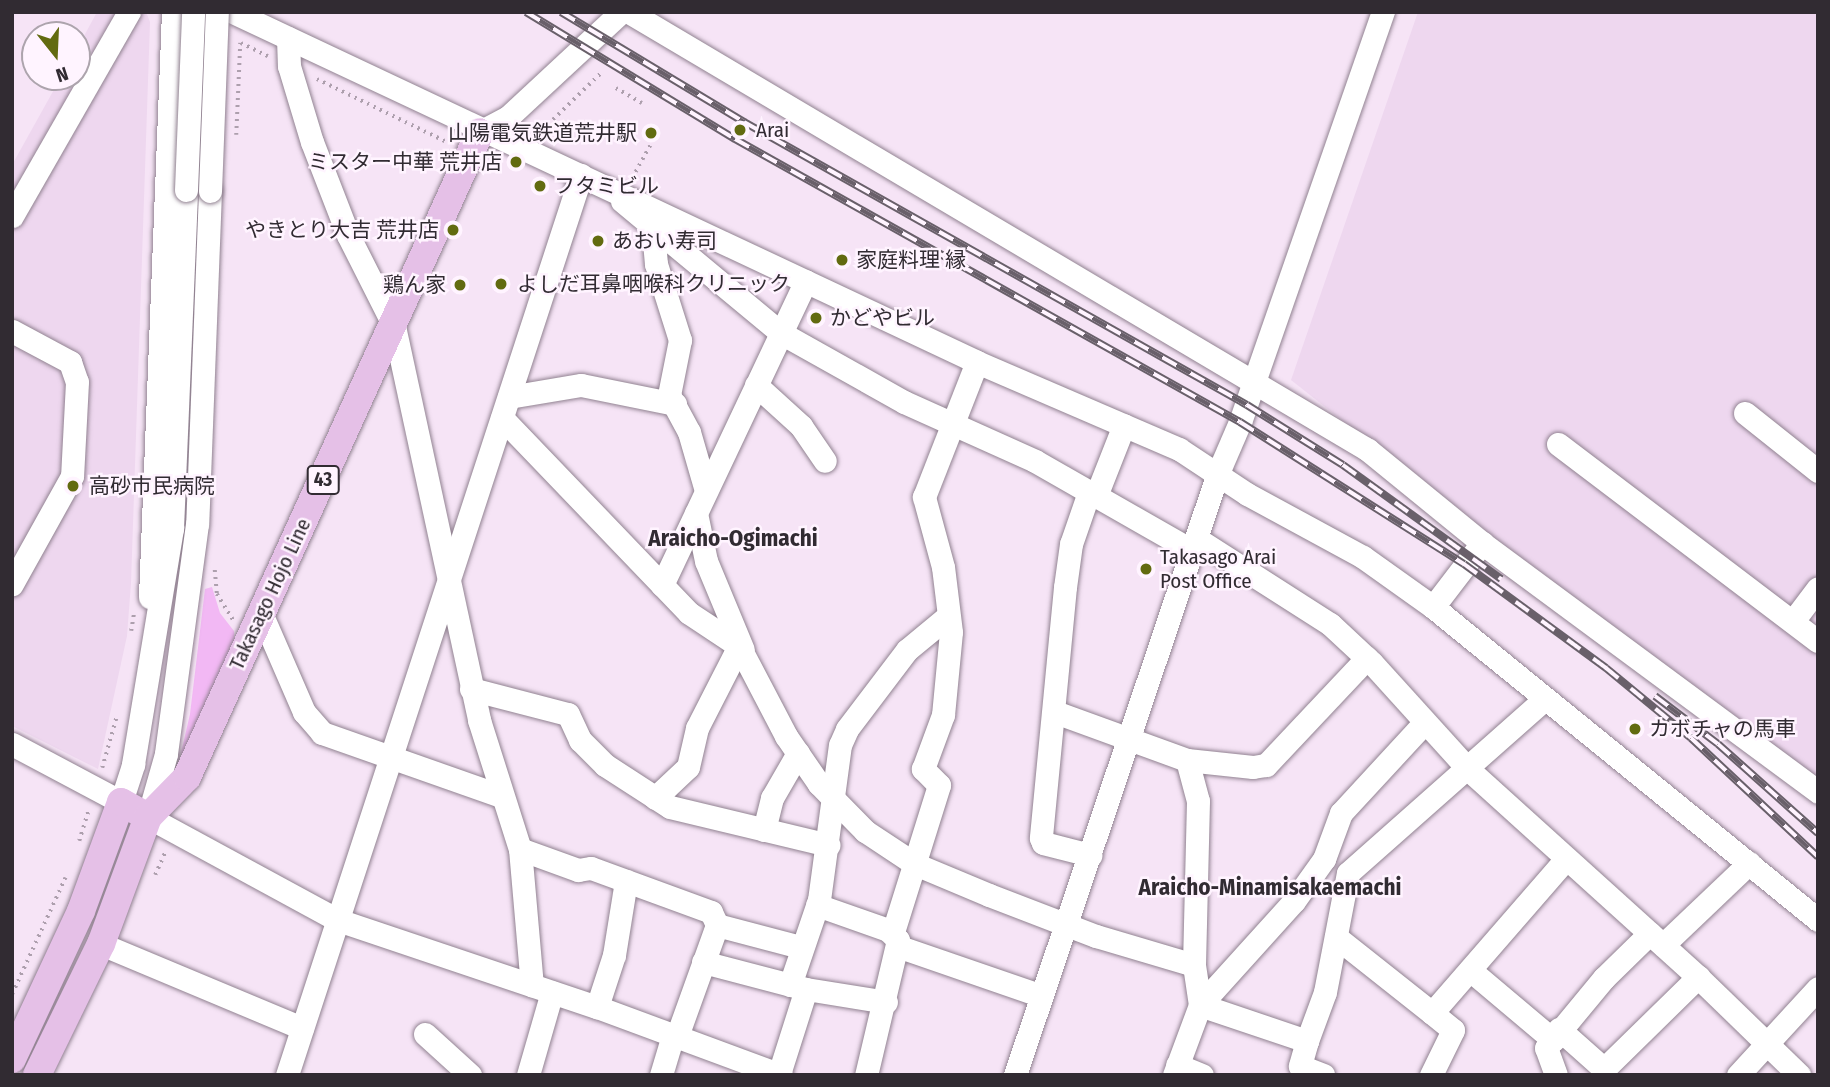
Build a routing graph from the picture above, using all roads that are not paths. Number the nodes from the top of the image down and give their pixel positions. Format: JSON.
{"nodes":[{"id":1,"x":129,"y":12,"type":"edge"},
{"id":2,"x":173,"y":12,"type":"edge"},
{"id":3,"x":193,"y":12,"type":"edge"},
{"id":4,"x":218,"y":12,"type":"edge"},
{"id":5,"x":233,"y":12,"type":"edge"},
{"id":6,"x":621,"y":12,"type":"edge"},
{"id":7,"x":629,"y":12,"type":"edge"},
{"id":8,"x":1383,"y":12,"type":"edge"},
{"id":9,"x":288,"y":38,"type":"junction"},
{"id":10,"x":480,"y":132,"type":"junction"},
{"id":11,"x":581,"y":175,"type":"junction"},
{"id":12,"x":609,"y":188,"type":"junction"},
{"id":13,"x":12,"y":216,"type":"edge"},
{"id":14,"x":653,"y":230,"type":"junction"},
{"id":15,"x":806,"y":281,"type":"junction"},
{"id":16,"x":394,"y":326,"type":"junction"},
{"id":17,"x":13,"y":330,"type":"edge"},
{"id":18,"x":781,"y":333,"type":"junction"},
{"id":19,"x":977,"y":362,"type":"junction"},
{"id":20,"x":1253,"y":379,"type":"junction"},
{"id":21,"x":756,"y":386,"type":"junction"},
{"id":22,"x":675,"y":404,"type":"junction"},
{"id":23,"x":506,"y":407,"type":"junction"},
{"id":24,"x":1745,"y":413,"type":"dead end"},
{"id":25,"x":954,"y":423,"type":"junction"},
{"id":26,"x":1124,"y":425,"type":"junction"},
{"id":27,"x":1558,"y":444,"type":"dead end"},
{"id":28,"x":825,"y":461,"type":"dead end"},
{"id":29,"x":1818,"y":471,"type":"edge"},
{"id":30,"x":1218,"y":473,"type":"junction"},
{"id":31,"x":706,"y":491,"type":"junction"},
{"id":32,"x":1093,"y":494,"type":"junction"},
{"id":33,"x":696,"y":513,"type":"junction"},
{"id":34,"x":1482,"y":543,"type":"junction"},
{"id":35,"x":1195,"y":545,"type":"junction"},
{"id":36,"x":12,"y":584,"type":"edge"},
{"id":37,"x":663,"y":585,"type":"junction"},
{"id":38,"x":449,"y":587,"type":"junction"},
{"id":39,"x":1818,"y":588,"type":"edge"},
{"id":40,"x":1433,"y":607,"type":"junction"},
{"id":41,"x":261,"y":613,"type":"junction"},
{"id":42,"x":947,"y":617,"type":"junction"},
{"id":43,"x":1793,"y":621,"type":"junction"},
{"id":44,"x":157,"y":638,"type":"junction"},
{"id":45,"x":1818,"y":641,"type":"edge"},
{"id":46,"x":743,"y":653,"type":"junction"},
{"id":47,"x":1367,"y":658,"type":"junction"},
{"id":48,"x":471,"y":689,"type":"junction"},
{"id":49,"x":1545,"y":699,"type":"junction"},
{"id":50,"x":1055,"y":712,"type":"junction"},
{"id":51,"x":1424,"y":723,"type":"junction"},
{"id":52,"x":1129,"y":739,"type":"junction"},
{"id":53,"x":12,"y":744,"type":"edge"},
{"id":54,"x":798,"y":753,"type":"junction"},
{"id":55,"x":1187,"y":760,"type":"junction"},
{"id":56,"x":391,"y":761,"type":"junction"},
{"id":57,"x":1465,"y":766,"type":"junction"},
{"id":58,"x":1818,"y":792,"type":"edge"},
{"id":59,"x":501,"y":796,"type":"junction"},
{"id":60,"x":652,"y":796,"type":"junction"},
{"id":61,"x":835,"y":801,"type":"junction"},
{"id":62,"x":121,"y":802,"type":"junction"},
{"id":63,"x":148,"y":817,"type":"junction"},
{"id":64,"x":764,"y":830,"type":"junction"},
{"id":65,"x":828,"y":845,"type":"junction"},
{"id":66,"x":520,"y":849,"type":"junction"},
{"id":67,"x":1090,"y":855,"type":"junction"},
{"id":68,"x":1566,"y":859,"type":"junction"},
{"id":69,"x":1323,"y":860,"type":"junction"},
{"id":70,"x":1749,"y":863,"type":"junction"},
{"id":71,"x":915,"y":864,"type":"junction"},
{"id":72,"x":1348,"y":875,"type":"junction"},
{"id":73,"x":626,"y":881,"type":"junction"},
{"id":74,"x":817,"y":905,"type":"junction"},
{"id":75,"x":338,"y":920,"type":"junction"},
{"id":76,"x":1818,"y":920,"type":"edge"},
{"id":77,"x":1067,"y":922,"type":"junction"},
{"id":78,"x":716,"y":925,"type":"junction"},
{"id":79,"x":1336,"y":937,"type":"junction"},
{"id":80,"x":895,"y":939,"type":"junction"},
{"id":81,"x":1656,"y":939,"type":"junction"},
{"id":82,"x":101,"y":944,"type":"junction"},
{"id":83,"x":800,"y":947,"type":"junction"},
{"id":84,"x":703,"y":962,"type":"junction"},
{"id":85,"x":1194,"y":965,"type":"junction"},
{"id":86,"x":1470,"y":970,"type":"junction"},
{"id":87,"x":1698,"y":977,"type":"junction"},
{"id":88,"x":798,"y":987,"type":"junction"},
{"id":89,"x":542,"y":988,"type":"junction"},
{"id":90,"x":1818,"y":988,"type":"edge"},
{"id":91,"x":1042,"y":996,"type":"junction"},
{"id":92,"x":886,"y":1002,"type":"junction"},
{"id":93,"x":1200,"y":1005,"type":"junction"},
{"id":94,"x":597,"y":1007,"type":"junction"},
{"id":95,"x":1432,"y":1013,"type":"junction"},
{"id":96,"x":302,"y":1028,"type":"junction"},
{"id":97,"x":425,"y":1034,"type":"dead end"},
{"id":98,"x":1556,"y":1034,"type":"junction"},
{"id":99,"x":675,"y":1035,"type":"junction"},
{"id":100,"x":1307,"y":1041,"type":"junction"},
{"id":101,"x":1767,"y":1042,"type":"junction"},
{"id":102,"x":12,"y":1059,"type":"edge"},
{"id":103,"x":1175,"y":1070,"type":"edge"},
{"id":104,"x":1299,"y":1070,"type":"edge"},
{"id":105,"x":44,"y":1073,"type":"edge"},
{"id":106,"x":780,"y":1074,"type":"edge"},
{"id":107,"x":287,"y":1075,"type":"edge"},
{"id":108,"x":470,"y":1075,"type":"edge"},
{"id":109,"x":528,"y":1075,"type":"edge"},
{"id":110,"x":661,"y":1075,"type":"edge"},
{"id":111,"x":866,"y":1075,"type":"edge"},
{"id":112,"x":1015,"y":1075,"type":"edge"},
{"id":113,"x":1202,"y":1075,"type":"edge"},
{"id":114,"x":1323,"y":1075,"type":"edge"},
{"id":115,"x":1431,"y":1075,"type":"edge"},
{"id":116,"x":1556,"y":1075,"type":"edge"},
{"id":117,"x":1738,"y":1075,"type":"edge"},
{"id":118,"x":1799,"y":1075,"type":"edge"}],
"edges":[{"from":1,"to":13,"type":"street"},
{"from":2,"to":44,"type":"street"},
{"from":3,"to":44,"type":"street","bridge":true},
{"from":4,"to":63,"type":"street","bridge":true},
{"from":5,"to":9,"type":"street"},
{"from":6,"to":10,"type":"street"},
{"from":7,"to":20,"type":"street"},
{"from":8,"to":20,"type":"street"},
{"from":9,"to":10,"type":"street"},
{"from":9,"to":16,"type":"street"},
{"from":10,"to":11,"type":"street"},
{"from":10,"to":16,"type":"main road","name":"Takasago Hojo Line","number":"43"},
{"from":11,"to":12,"type":"street"},
{"from":11,"to":23,"type":"street"},
{"from":12,"to":14,"type":"street"},
{"from":12,"to":15,"type":"street"},
{"from":14,"to":18,"type":"street"},
{"from":14,"to":22,"type":"street"},
{"from":15,"to":18,"type":"street"},
{"from":15,"to":19,"type":"street"},
{"from":16,"to":38,"type":"street"},
{"from":16,"to":41,"type":"main road","name":"Takasago Hojo Line","number":"43"},
{"from":17,"to":36,"type":"street"},
{"from":18,"to":21,"type":"street"},
{"from":18,"to":25,"type":"street"},
{"from":19,"to":25,"type":"street"},
{"from":19,"to":26,"type":"street"},
{"from":20,"to":30,"type":"street"},
{"from":20,"to":34,"type":"street"},
{"from":21,"to":28,"type":"street"},
{"from":21,"to":31,"type":"street"},
{"from":22,"to":23,"type":"street"},
{"from":22,"to":31,"type":"street"},
{"from":23,"to":37,"type":"street"},
{"from":23,"to":38,"type":"street"},
{"from":24,"to":29,"type":"street"},
{"from":25,"to":32,"type":"street"},
{"from":25,"to":42,"type":"street"},
{"from":26,"to":30,"type":"street"},
{"from":26,"to":32,"type":"street"},
{"from":27,"to":43,"type":"street"},
{"from":30,"to":35,"type":"street"},
{"from":30,"to":40,"type":"street"},
{"from":31,"to":33,"type":"street"},
{"from":32,"to":35,"type":"street"},
{"from":32,"to":50,"type":"street"},
{"from":33,"to":37,"type":"street"},
{"from":33,"to":46,"type":"street"},
{"from":34,"to":40,"type":"street"},
{"from":34,"to":58,"type":"street"},
{"from":35,"to":47,"type":"street"},
{"from":35,"to":52,"type":"street"},
{"from":37,"to":46,"type":"street"},
{"from":38,"to":48,"type":"street"},
{"from":38,"to":56,"type":"street"},
{"from":39,"to":43,"type":"street"},
{"from":40,"to":49,"type":"street"},
{"from":41,"to":56,"type":"street"},
{"from":41,"to":63,"type":"main road","name":"Takasago Hojo Line","number":"43"},
{"from":42,"to":61,"type":"street"},
{"from":42,"to":71,"type":"street"},
{"from":43,"to":45,"type":"street"},
{"from":44,"to":62,"type":"street"},
{"from":46,"to":54,"type":"street"},
{"from":46,"to":60,"type":"street"},
{"from":47,"to":51,"type":"street"},
{"from":47,"to":55,"type":"street"},
{"from":48,"to":59,"type":"street"},
{"from":48,"to":60,"type":"street"},
{"from":49,"to":57,"type":"street"},
{"from":49,"to":70,"type":"street"},
{"from":50,"to":52,"type":"street"},
{"from":50,"to":67,"type":"street"},
{"from":51,"to":57,"type":"street"},
{"from":51,"to":69,"type":"street"},
{"from":52,"to":55,"type":"street"},
{"from":52,"to":67,"type":"street"},
{"from":53,"to":62,"type":"street"},
{"from":54,"to":61,"type":"street"},
{"from":54,"to":64,"type":"street"},
{"from":55,"to":85,"type":"street"},
{"from":56,"to":59,"type":"street"},
{"from":56,"to":75,"type":"street"},
{"from":57,"to":68,"type":"street"},
{"from":57,"to":72,"type":"street"},
{"from":59,"to":66,"type":"street"},
{"from":60,"to":64,"type":"street"},
{"from":61,"to":65,"type":"street"},
{"from":61,"to":71,"type":"street"},
{"from":62,"to":63,"type":"main road"},
{"from":62,"to":102,"type":"main road"},
{"from":63,"to":75,"type":"street"},
{"from":63,"to":82,"type":"main road","name":"Takasago Hojo Line","number":"43"},
{"from":64,"to":65,"type":"street"},
{"from":65,"to":74,"type":"street"},
{"from":66,"to":73,"type":"street"},
{"from":66,"to":89,"type":"street"},
{"from":67,"to":77,"type":"street"},
{"from":68,"to":81,"type":"street"},
{"from":68,"to":86,"type":"street"},
{"from":69,"to":72,"type":"street"},
{"from":69,"to":93,"type":"street"},
{"from":70,"to":76,"type":"street"},
{"from":70,"to":81,"type":"street"},
{"from":71,"to":77,"type":"street"},
{"from":71,"to":80,"type":"street"},
{"from":72,"to":79,"type":"street"},
{"from":73,"to":78,"type":"street"},
{"from":73,"to":94,"type":"street"},
{"from":74,"to":80,"type":"street"},
{"from":74,"to":83,"type":"street"},
{"from":75,"to":89,"type":"street"},
{"from":75,"to":96,"type":"street"},
{"from":77,"to":85,"type":"street"},
{"from":77,"to":91,"type":"street"},
{"from":78,"to":83,"type":"street"},
{"from":78,"to":84,"type":"street"},
{"from":79,"to":95,"type":"street"},
{"from":79,"to":100,"type":"street"},
{"from":80,"to":91,"type":"street"},
{"from":80,"to":92,"type":"street"},
{"from":81,"to":87,"type":"street"},
{"from":81,"to":98,"type":"street"},
{"from":82,"to":96,"type":"street"},
{"from":82,"to":105,"type":"main road","name":"Takasago Hojo Line","number":"43"},
{"from":83,"to":88,"type":"street"},
{"from":84,"to":88,"type":"street"},
{"from":84,"to":99,"type":"street"},
{"from":85,"to":93,"type":"street"},
{"from":86,"to":95,"type":"street"},
{"from":86,"to":98,"type":"street"},
{"from":87,"to":98,"type":"street"},
{"from":87,"to":101,"type":"street"},
{"from":88,"to":92,"type":"street"},
{"from":88,"to":106,"type":"street"},
{"from":89,"to":94,"type":"street"},
{"from":89,"to":109,"type":"street"},
{"from":90,"to":101,"type":"street"},
{"from":91,"to":112,"type":"street"},
{"from":92,"to":111,"type":"street"},
{"from":93,"to":100,"type":"street"},
{"from":93,"to":103,"type":"street"},
{"from":94,"to":99,"type":"street"},
{"from":95,"to":115,"type":"street"},
{"from":96,"to":107,"type":"street"},
{"from":97,"to":108,"type":"street"},
{"from":98,"to":116,"type":"street"},
{"from":99,"to":106,"type":"street"},
{"from":99,"to":110,"type":"street"},
{"from":100,"to":104,"type":"street"},
{"from":101,"to":117,"type":"street"},
{"from":101,"to":118,"type":"street"},
{"from":103,"to":113,"type":"street"},
{"from":104,"to":114,"type":"street"}]}
